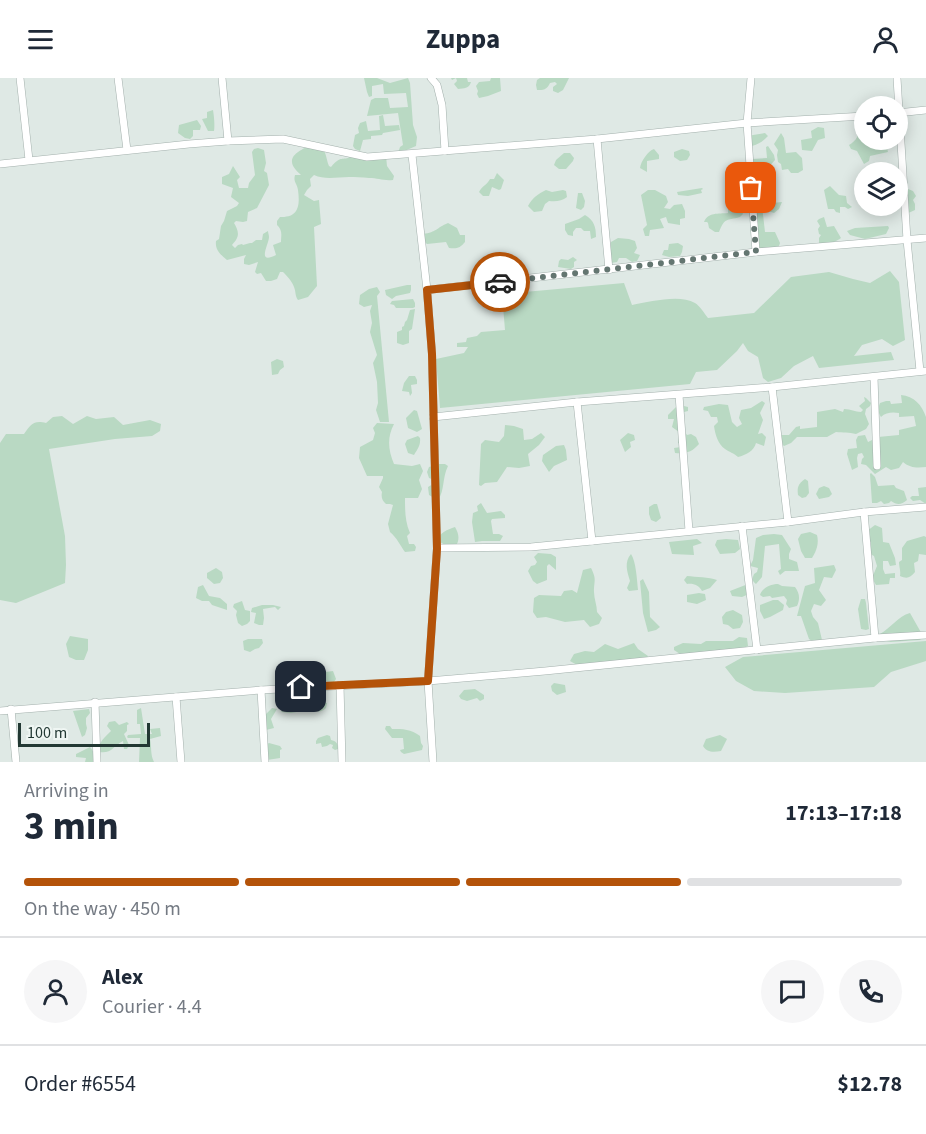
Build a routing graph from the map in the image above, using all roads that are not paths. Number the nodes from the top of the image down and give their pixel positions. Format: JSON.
{"nodes":[{"id":1,"x":20,"y":78,"type":"edge"},
{"id":2,"x":118,"y":78,"type":"edge"},
{"id":3,"x":222,"y":78,"type":"edge"},
{"id":4,"x":431,"y":78,"type":"edge"},
{"id":5,"x":751,"y":78,"type":"edge"},
{"id":6,"x":897,"y":78,"type":"edge"},
{"id":7,"x":439,"y":81,"type":"edge"},
{"id":8,"x":898,"y":96,"type":"edge"},
{"id":9,"x":926,"y":110,"type":"edge"},
{"id":10,"x":908,"y":112,"type":"edge"},
{"id":11,"x":854,"y":117,"type":"edge"},
{"id":12,"x":747,"y":123,"type":"junction"},
{"id":13,"x":597,"y":140,"type":"junction"},
{"id":14,"x":228,"y":141,"type":"junction"},
{"id":15,"x":126,"y":150,"type":"junction"},
{"id":16,"x":901,"y":150,"type":"edge"},
{"id":17,"x":445,"y":151,"type":"junction"},
{"id":18,"x":411,"y":155,"type":"junction"},
{"id":19,"x":29,"y":160,"type":"junction"},
{"id":20,"x":0,"y":164,"type":"edge"},
{"id":21,"x":926,"y":238,"type":"edge"},
{"id":22,"x":907,"y":240,"type":"junction"},
{"id":23,"x":756,"y":252,"type":"junction"},
{"id":24,"x":609,"y":270,"type":"junction"},
{"id":25,"x":427,"y":290,"type":"junction"},
{"id":26,"x":923,"y":371,"type":"edge"},
{"id":27,"x":874,"y":377,"type":"junction"},
{"id":28,"x":772,"y":387,"type":"junction"},
{"id":29,"x":679,"y":395,"type":"junction"},
{"id":30,"x":577,"y":402,"type":"junction"},
{"id":31,"x":433,"y":417,"type":"junction"},
{"id":32,"x":878,"y":466,"type":"dead end"},
{"id":33,"x":926,"y":507,"type":"edge"},
{"id":34,"x":864,"y":512,"type":"junction"},
{"id":35,"x":788,"y":522,"type":"junction"},
{"id":36,"x":742,"y":526,"type":"junction"},
{"id":37,"x":689,"y":531,"type":"junction"},
{"id":38,"x":592,"y":541,"type":"junction"},
{"id":39,"x":437,"y":549,"type":"junction"},
{"id":40,"x":926,"y":635,"type":"edge"},
{"id":41,"x":875,"y":638,"type":"junction"},
{"id":42,"x":757,"y":650,"type":"junction"},
{"id":43,"x":428,"y":681,"type":"junction"},
{"id":44,"x":340,"y":685,"type":"junction"},
{"id":45,"x":261,"y":690,"type":"junction"},
{"id":46,"x":176,"y":697,"type":"junction"},
{"id":47,"x":95,"y":702,"type":"junction"},
{"id":48,"x":11,"y":709,"type":"junction"},
{"id":49,"x":0,"y":711,"type":"edge"},
{"id":50,"x":16,"y":762,"type":"edge"},
{"id":51,"x":97,"y":762,"type":"edge"},
{"id":52,"x":181,"y":762,"type":"edge"},
{"id":53,"x":265,"y":762,"type":"edge"},
{"id":54,"x":342,"y":762,"type":"edge"},
{"id":55,"x":433,"y":762,"type":"edge"}],
"edges":[{"from":1,"to":19,"type":"street"},
{"from":2,"to":15,"type":"street"},
{"from":3,"to":14,"type":"street"},
{"from":4,"to":7,"type":"street"},
{"from":5,"to":12,"type":"street"},
{"from":6,"to":8,"type":"street"},
{"from":7,"to":17,"type":"street"},
{"from":9,"to":10,"type":"street"},
{"from":11,"to":12,"type":"street"},
{"from":12,"to":13,"type":"street"},
{"from":12,"to":23,"type":"street"},
{"from":13,"to":17,"type":"street"},
{"from":13,"to":24,"type":"street"},
{"from":14,"to":15,"type":"street"},
{"from":14,"to":18,"type":"street"},
{"from":15,"to":19,"type":"street"},
{"from":16,"to":22,"type":"street"},
{"from":17,"to":18,"type":"street"},
{"from":18,"to":25,"type":"street"},
{"from":19,"to":20,"type":"street"},
{"from":21,"to":22,"type":"street"},
{"from":22,"to":23,"type":"street"},
{"from":22,"to":26,"type":"street"},
{"from":23,"to":24,"type":"street"},
{"from":24,"to":25,"type":"street"},
{"from":25,"to":31,"type":"street"},
{"from":26,"to":27,"type":"street"},
{"from":27,"to":28,"type":"street"},
{"from":27,"to":32,"type":"street"},
{"from":28,"to":29,"type":"street"},
{"from":28,"to":35,"type":"street"},
{"from":29,"to":30,"type":"street"},
{"from":29,"to":37,"type":"street"},
{"from":30,"to":31,"type":"street"},
{"from":30,"to":38,"type":"street"},
{"from":31,"to":39,"type":"street"},
{"from":33,"to":34,"type":"street"},
{"from":34,"to":35,"type":"street"},
{"from":34,"to":41,"type":"street"},
{"from":35,"to":36,"type":"street"},
{"from":36,"to":37,"type":"street"},
{"from":36,"to":42,"type":"street"},
{"from":37,"to":38,"type":"street"},
{"from":38,"to":39,"type":"street"},
{"from":39,"to":43,"type":"street"},
{"from":40,"to":41,"type":"street"},
{"from":41,"to":42,"type":"street"},
{"from":42,"to":43,"type":"street"},
{"from":43,"to":44,"type":"street"},
{"from":43,"to":55,"type":"street"},
{"from":44,"to":45,"type":"street"},
{"from":44,"to":54,"type":"street"},
{"from":45,"to":46,"type":"street"},
{"from":45,"to":53,"type":"street"},
{"from":46,"to":47,"type":"street"},
{"from":46,"to":52,"type":"street"},
{"from":47,"to":48,"type":"street"},
{"from":47,"to":51,"type":"street"},
{"from":48,"to":49,"type":"street"},
{"from":48,"to":50,"type":"street"}]}
